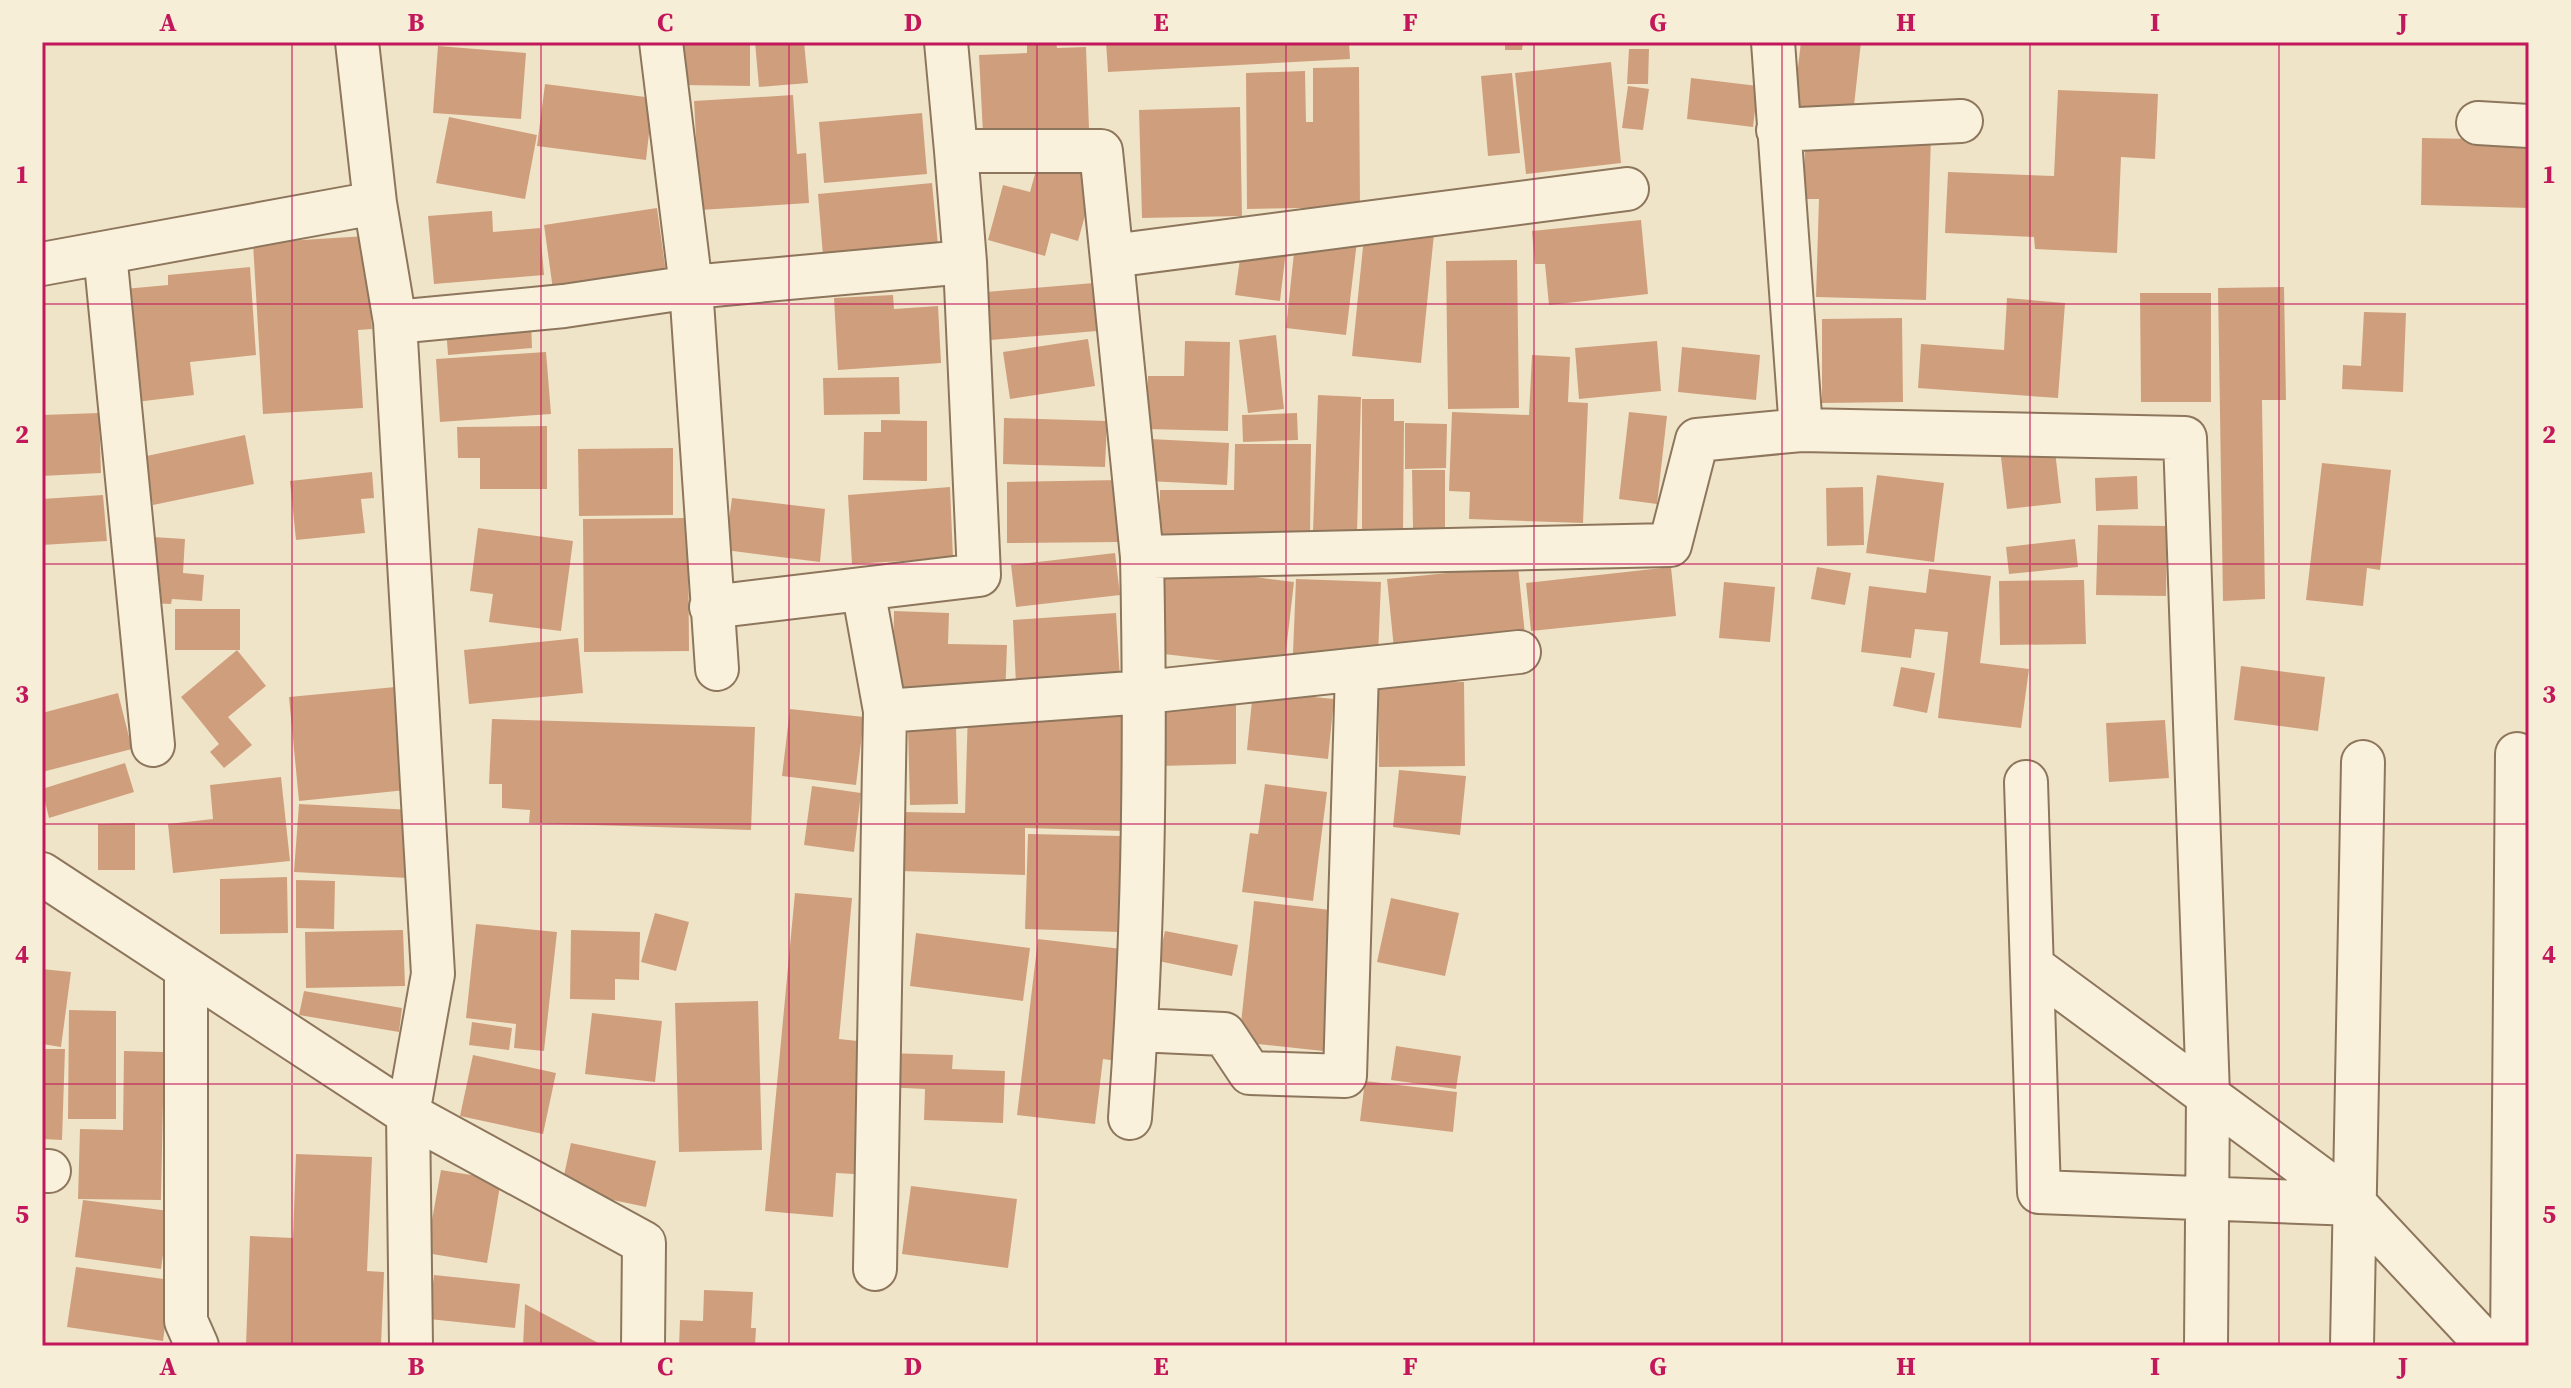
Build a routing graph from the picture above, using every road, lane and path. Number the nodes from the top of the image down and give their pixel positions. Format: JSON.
{"nodes":[{"id":1,"x":357,"y":42,"type":"edge"},
{"id":2,"x":661,"y":42,"type":"edge"},
{"id":3,"x":946,"y":42,"type":"edge"},
{"id":4,"x":1773,"y":42,"type":"edge"},
{"id":5,"x":1961,"y":121,"type":"dead end"},
{"id":6,"x":2478,"y":123,"type":"dead end"},
{"id":7,"x":2529,"y":126,"type":"edge"},
{"id":8,"x":1778,"y":130,"type":"junction"},
{"id":9,"x":956,"y":151,"type":"junction"},
{"id":10,"x":1627,"y":189,"type":"dead end"},
{"id":11,"x":375,"y":203,"type":"junction"},
{"id":12,"x":105,"y":253,"type":"junction"},
{"id":13,"x":1112,"y":256,"type":"junction"},
{"id":14,"x":965,"y":262,"type":"junction"},
{"id":15,"x":42,"y":264,"type":"edge"},
{"id":16,"x":691,"y":287,"type":"junction"},
{"id":17,"x":395,"y":322,"type":"junction"},
{"id":18,"x":1801,"y":430,"type":"junction"},
{"id":19,"x":1142,"y":557,"type":"junction"},
{"id":20,"x":863,"y":589,"type":"junction"},
{"id":21,"x":711,"y":607,"type":"junction"},
{"id":22,"x":1519,"y":652,"type":"dead end"},
{"id":23,"x":717,"y":669,"type":"dead end"},
{"id":24,"x":1357,"y":671,"type":"junction"},
{"id":25,"x":1145,"y":692,"type":"junction"},
{"id":26,"x":885,"y":711,"type":"junction"},
{"id":27,"x":153,"y":745,"type":"dead end"},
{"id":28,"x":2517,"y":754,"type":"dead end"},
{"id":29,"x":2363,"y":762,"type":"dead end"},
{"id":30,"x":2026,"y":782,"type":"dead end"},
{"id":31,"x":42,"y":874,"type":"edge"},
{"id":32,"x":2032,"y":966,"type":"junction"},
{"id":33,"x":186,"y":970,"type":"junction"},
{"id":34,"x":1137,"y":1030,"type":"junction"},
{"id":35,"x":2208,"y":1095,"type":"junction"},
{"id":36,"x":408,"y":1114,"type":"junction"},
{"id":37,"x":1130,"y":1118,"type":"dead end"},
{"id":38,"x":2208,"y":1197,"type":"junction"},
{"id":39,"x":2355,"y":1204,"type":"junction"},
{"id":40,"x":875,"y":1269,"type":"dead end"},
{"id":41,"x":197,"y":1346,"type":"edge"},
{"id":42,"x":411,"y":1346,"type":"edge"},
{"id":43,"x":643,"y":1346,"type":"edge"},
{"id":44,"x":2206,"y":1346,"type":"edge"},
{"id":45,"x":2352,"y":1346,"type":"edge"},
{"id":46,"x":2488,"y":1346,"type":"edge"},
{"id":47,"x":2512,"y":1346,"type":"edge"}],
"edges":[{"from":1,"to":11,"type":"street"},
{"from":2,"to":16,"type":"street"},
{"from":3,"to":9,"type":"street"},
{"from":4,"to":8,"type":"street"},
{"from":5,"to":8,"type":"street"},
{"from":6,"to":7,"type":"street"},
{"from":8,"to":18,"type":"street"},
{"from":9,"to":13,"type":"street"},
{"from":9,"to":14,"type":"street"},
{"from":10,"to":13,"type":"street"},
{"from":11,"to":12,"type":"street"},
{"from":11,"to":17,"type":"street"},
{"from":12,"to":15,"type":"street"},
{"from":12,"to":27,"type":"street"},
{"from":13,"to":19,"type":"street"},
{"from":14,"to":16,"type":"street"},
{"from":14,"to":20,"type":"street"},
{"from":16,"to":17,"type":"street"},
{"from":16,"to":21,"type":"street"},
{"from":17,"to":36,"type":"street"},
{"from":18,"to":19,"type":"street"},
{"from":18,"to":35,"type":"street"},
{"from":19,"to":25,"type":"street"},
{"from":20,"to":21,"type":"street"},
{"from":20,"to":26,"type":"street"},
{"from":21,"to":23,"type":"street"},
{"from":22,"to":24,"type":"street"},
{"from":24,"to":25,"type":"street"},
{"from":24,"to":34,"type":"street"},
{"from":25,"to":26,"type":"street"},
{"from":25,"to":34,"type":"street"},
{"from":26,"to":40,"type":"street"},
{"from":28,"to":47,"type":"street"},
{"from":29,"to":39,"type":"street"},
{"from":30,"to":32,"type":"street"},
{"from":31,"to":33,"type":"street"},
{"from":32,"to":35,"type":"street"},
{"from":32,"to":38,"type":"street"},
{"from":33,"to":36,"type":"street"},
{"from":33,"to":41,"type":"street"},
{"from":34,"to":37,"type":"street"},
{"from":35,"to":38,"type":"street"},
{"from":35,"to":39,"type":"street"},
{"from":36,"to":42,"type":"street"},
{"from":36,"to":43,"type":"street"},
{"from":38,"to":39,"type":"street"},
{"from":38,"to":44,"type":"street"},
{"from":39,"to":45,"type":"street"},
{"from":39,"to":46,"type":"street"}]}
